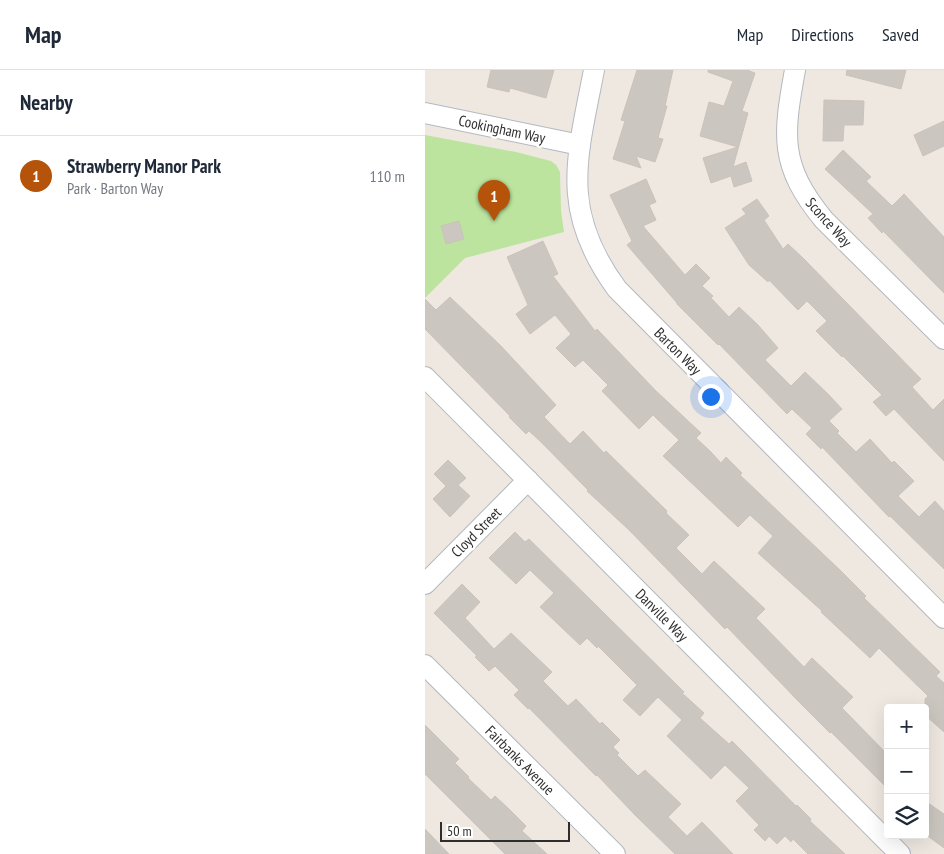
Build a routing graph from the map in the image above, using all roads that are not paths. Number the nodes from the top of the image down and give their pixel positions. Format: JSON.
{"nodes":[{"id":1,"x":594,"y":70,"type":"edge"},
{"id":2,"x":795,"y":70,"type":"edge"},
{"id":3,"x":425,"y":113,"type":"edge"},
{"id":4,"x":579,"y":145,"type":"junction"},
{"id":5,"x":944,"y":339,"type":"edge"},
{"id":6,"x":425,"y":376,"type":"edge"},
{"id":7,"x":528,"y":480,"type":"junction"},
{"id":8,"x":425,"y":584,"type":"edge"},
{"id":9,"x":944,"y":618,"type":"edge"},
{"id":10,"x":425,"y":666,"type":"edge"},
{"id":11,"x":615,"y":854,"type":"edge"},
{"id":12,"x":900,"y":854,"type":"edge"}],
"edges":[{"from":1,"to":4,"type":"street","name":"Barton Way"},
{"from":2,"to":5,"type":"street","name":"Sconce Way"},
{"from":3,"to":4,"type":"street","name":"Cookingham Way"},
{"from":4,"to":9,"type":"street","name":"Barton Way"},
{"from":6,"to":7,"type":"street","name":"Danville Way"},
{"from":7,"to":8,"type":"street","name":"Cloyd Street"},
{"from":7,"to":12,"type":"street","name":"Danville Way"},
{"from":10,"to":11,"type":"street","name":"Fairbanks Avenue"}]}
